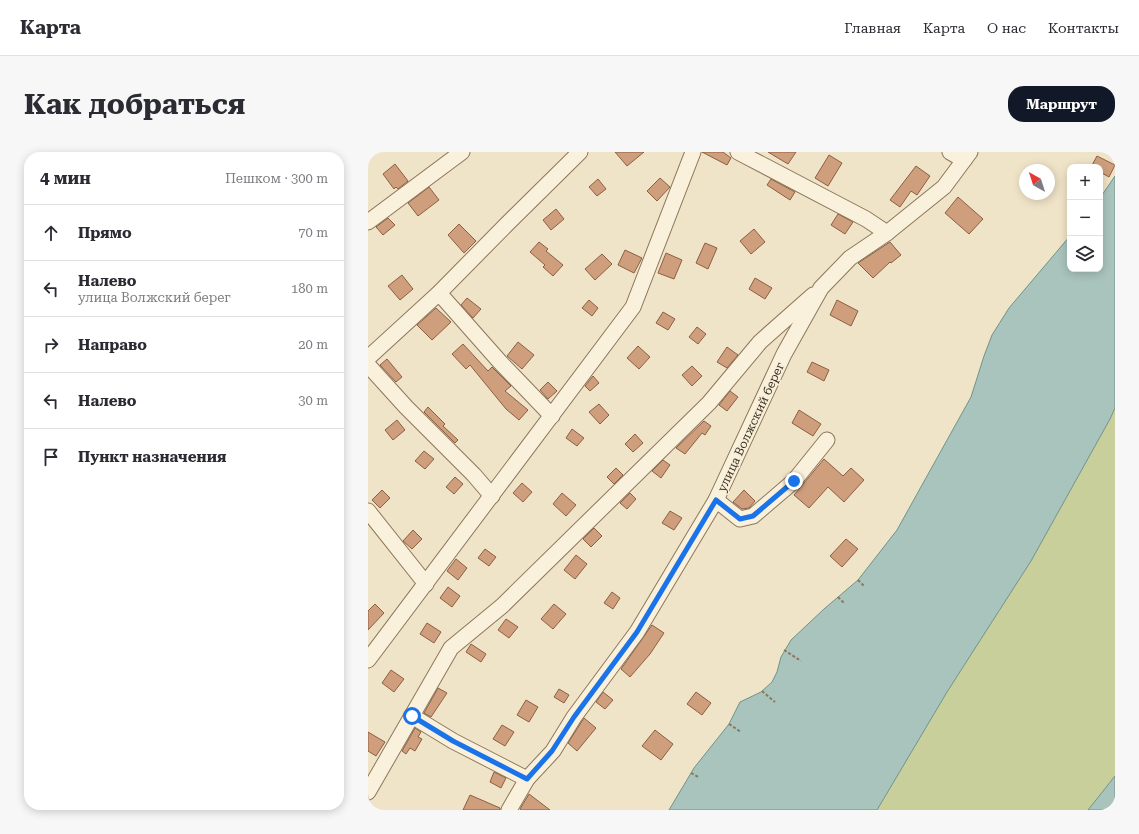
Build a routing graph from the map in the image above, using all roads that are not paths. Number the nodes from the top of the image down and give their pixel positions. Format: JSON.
{"nodes":[{"id":1,"x":462,"y":152,"type":"edge"},
{"id":2,"x":580,"y":152,"type":"edge"},
{"id":3,"x":693,"y":152,"type":"edge"},
{"id":4,"x":738,"y":152,"type":"edge"},
{"id":5,"x":950,"y":152,"type":"edge"},
{"id":6,"x":967,"y":156,"type":"edge"},
{"id":7,"x":368,"y":222,"type":"edge"},
{"id":8,"x":887,"y":233,"type":"junction"},
{"id":9,"x":821,"y":288,"type":"junction"},
{"id":10,"x":439,"y":293,"type":"junction"},
{"id":11,"x":368,"y":358,"type":"edge"},
{"id":12,"x":368,"y":365,"type":"edge"},
{"id":13,"x":552,"y":416,"type":"junction"},
{"id":14,"x":827,"y":440,"type":"dead end"},
{"id":15,"x":492,"y":496,"type":"junction"},
{"id":16,"x":716,"y":500,"type":"junction"},
{"id":17,"x":368,"y":511,"type":"edge"},
{"id":18,"x":426,"y":584,"type":"junction"},
{"id":19,"x":368,"y":660,"type":"edge"},
{"id":20,"x":412,"y":716,"type":"junction"},
{"id":21,"x":527,"y":779,"type":"junction"},
{"id":22,"x":368,"y":792,"type":"edge"},
{"id":23,"x":509,"y":810,"type":"edge"}],
"edges":[{"from":1,"to":7,"type":"street"},
{"from":2,"to":10,"type":"street"},
{"from":3,"to":13,"type":"street"},
{"from":4,"to":8,"type":"street"},
{"from":5,"to":6,"type":"street"},
{"from":6,"to":8,"type":"street","name":"улица Волжский берег"},
{"from":8,"to":9,"type":"street","name":"улица Волжский берег"},
{"from":9,"to":16,"type":"street","name":"улица Волжский берег"},
{"from":9,"to":20,"type":"street"},
{"from":10,"to":11,"type":"street"},
{"from":10,"to":13,"type":"street"},
{"from":12,"to":15,"type":"street"},
{"from":13,"to":15,"type":"street"},
{"from":14,"to":16,"type":"street"},
{"from":15,"to":18,"type":"street"},
{"from":16,"to":21,"type":"street","name":"улица Волжский берег"},
{"from":17,"to":18,"type":"street"},
{"from":18,"to":19,"type":"street"},
{"from":20,"to":21,"type":"street"},
{"from":20,"to":22,"type":"street"},
{"from":21,"to":23,"type":"street","name":"улица Волжский берег"}]}
